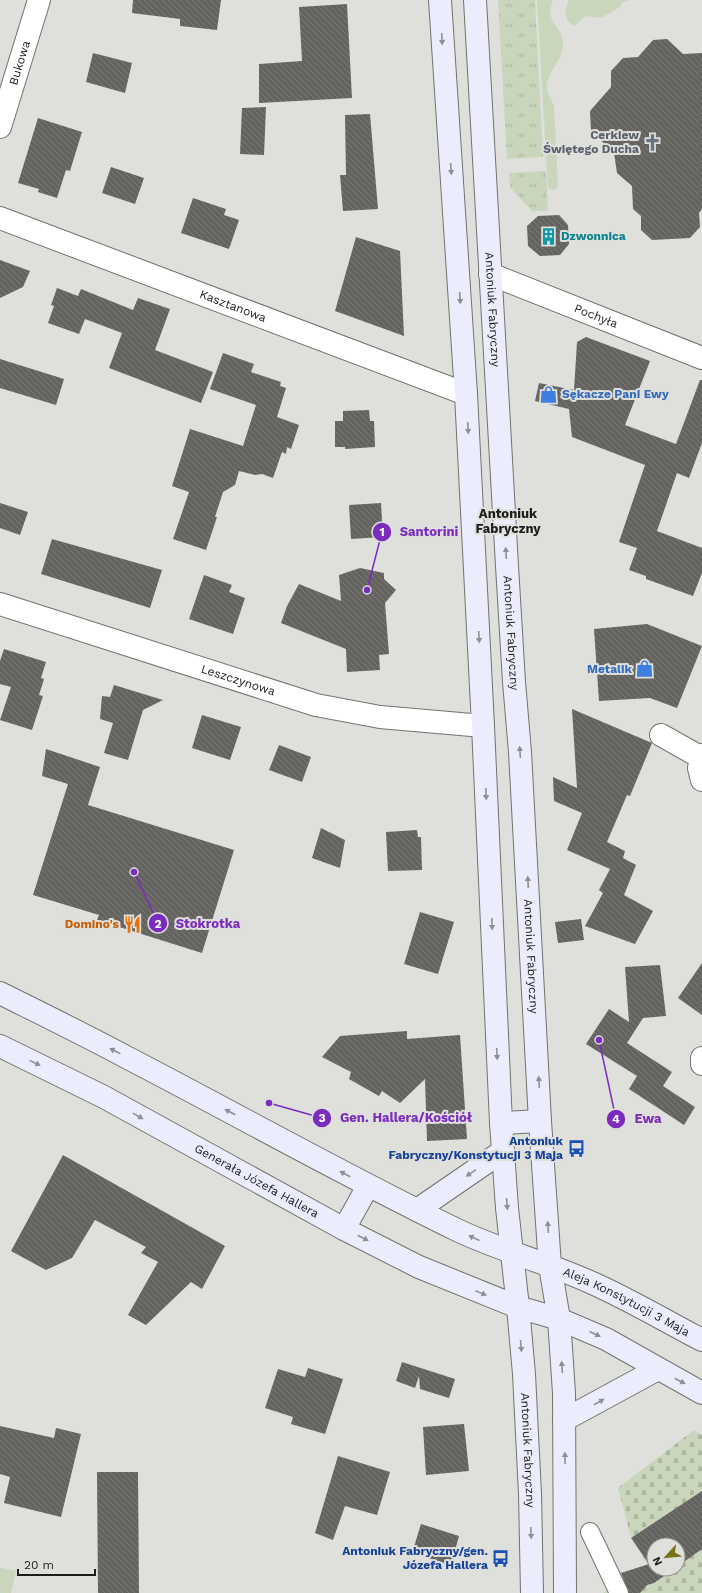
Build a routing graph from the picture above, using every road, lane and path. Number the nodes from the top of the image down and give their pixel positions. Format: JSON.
{"nodes":[{"id":1,"x":39,"y":0,"type":"edge"},
{"id":2,"x":440,"y":0,"type":"edge"},
{"id":3,"x":475,"y":0,"type":"edge"},
{"id":4,"x":0,"y":127,"type":"edge"},
{"id":5,"x":0,"y":218,"type":"edge"},
{"id":6,"x":490,"y":274,"type":"junction"},
{"id":7,"x":702,"y":358,"type":"edge"},
{"id":8,"x":466,"y":394,"type":"junction"},
{"id":9,"x":0,"y":604,"type":"edge"},
{"id":10,"x":483,"y":726,"type":"junction"},
{"id":11,"x":661,"y":735,"type":"dead end"},
{"id":12,"x":701,"y":756,"type":"edge"},
{"id":13,"x":702,"y":780,"type":"edge"},
{"id":14,"x":0,"y":993,"type":"edge"},
{"id":15,"x":0,"y":1046,"type":"edge"},
{"id":16,"x":702,"y":1058,"type":"edge"},
{"id":17,"x":702,"y":1064,"type":"edge"},
{"id":18,"x":540,"y":1121,"type":"junction"},
{"id":19,"x":501,"y":1123,"type":"junction"},
{"id":20,"x":503,"y":1151,"type":"junction"},
{"id":21,"x":368,"y":1186,"type":"junction"},
{"id":22,"x":417,"y":1210,"type":"junction"},
{"id":23,"x":344,"y":1228,"type":"junction"},
{"id":24,"x":511,"y":1251,"type":"junction"},
{"id":25,"x":550,"y":1266,"type":"junction"},
{"id":26,"x":518,"y":1307,"type":"junction"},
{"id":27,"x":559,"y":1318,"type":"junction"},
{"id":28,"x":702,"y":1340,"type":"edge"},
{"id":29,"x":658,"y":1369,"type":"junction"},
{"id":30,"x":702,"y":1393,"type":"edge"},
{"id":31,"x":564,"y":1420,"type":"junction"},
{"id":32,"x":530,"y":1494,"type":"junction"},
{"id":33,"x":565,"y":1495,"type":"junction"},
{"id":34,"x":590,"y":1532,"type":"dead end"},
{"id":35,"x":617,"y":1587,"type":"edge"},
{"id":36,"x":532,"y":1593,"type":"edge"},
{"id":37,"x":565,"y":1593,"type":"edge"}],
"edges":[{"from":1,"to":4,"type":"street","name":"Bukowa"},
{"from":2,"to":8,"type":"main road","one_way":true},
{"from":3,"to":6,"type":"main road","name":"Antoniuk Fabryczny"},
{"from":5,"to":8,"type":"street","name":"Kasztanowa"},
{"from":6,"to":7,"type":"street","name":"Pochyła"},
{"from":18,"to":6,"type":"main road","name":"Antoniuk Fabryczny","one_way":true},
{"from":8,"to":10,"type":"main road","one_way":true},
{"from":9,"to":10,"type":"street","name":"Leszczynowa"},
{"from":10,"to":19,"type":"main road","one_way":true},
{"from":11,"to":12,"type":"street"},
{"from":12,"to":13,"type":"street"},
{"from":21,"to":14,"type":"main road","one_way":true},
{"from":15,"to":23,"type":"main road","name":"Generała Józefa Hallera","one_way":true},
{"from":16,"to":17,"type":"street"},
{"from":18,"to":19,"type":"main road"},
{"from":25,"to":18,"type":"main road","name":"Antoniuk Fabryczny","one_way":true},
{"from":19,"to":20,"type":"main road"},
{"from":20,"to":22,"type":"main road","one_way":true},
{"from":20,"to":24,"type":"main road","one_way":true},
{"from":21,"to":22,"type":"main road"},
{"from":21,"to":23,"type":"main road"},
{"from":24,"to":22,"type":"main road","one_way":true},
{"from":23,"to":26,"type":"main road","name":"Generała Józefa Hallera","one_way":true},
{"from":24,"to":25,"type":"main road","name":"Aleja Konstytucji 3 Maja"},
{"from":24,"to":26,"type":"main road","name":"Antoniuk Fabryczny"},
{"from":25,"to":27,"type":"main road","name":"Antoniuk Fabryczny"},
{"from":25,"to":28,"type":"main road","name":"Aleja Konstytucji 3 Maja"},
{"from":26,"to":27,"type":"main road","name":"Generała Józefa Hallera"},
{"from":26,"to":32,"type":"main road","name":"Antoniuk Fabryczny","one_way":true},
{"from":27,"to":29,"type":"main road","one_way":true},
{"from":31,"to":27,"type":"main road","one_way":true},
{"from":29,"to":30,"type":"main road","one_way":true},
{"from":31,"to":29,"type":"main road","one_way":true},
{"from":33,"to":31,"type":"main road","one_way":true},
{"from":32,"to":33,"type":"main road"},
{"from":32,"to":36,"type":"main road","name":"Antoniuk Fabryczny","one_way":true},
{"from":33,"to":37,"type":"main road"},
{"from":34,"to":35,"type":"street"}]}
